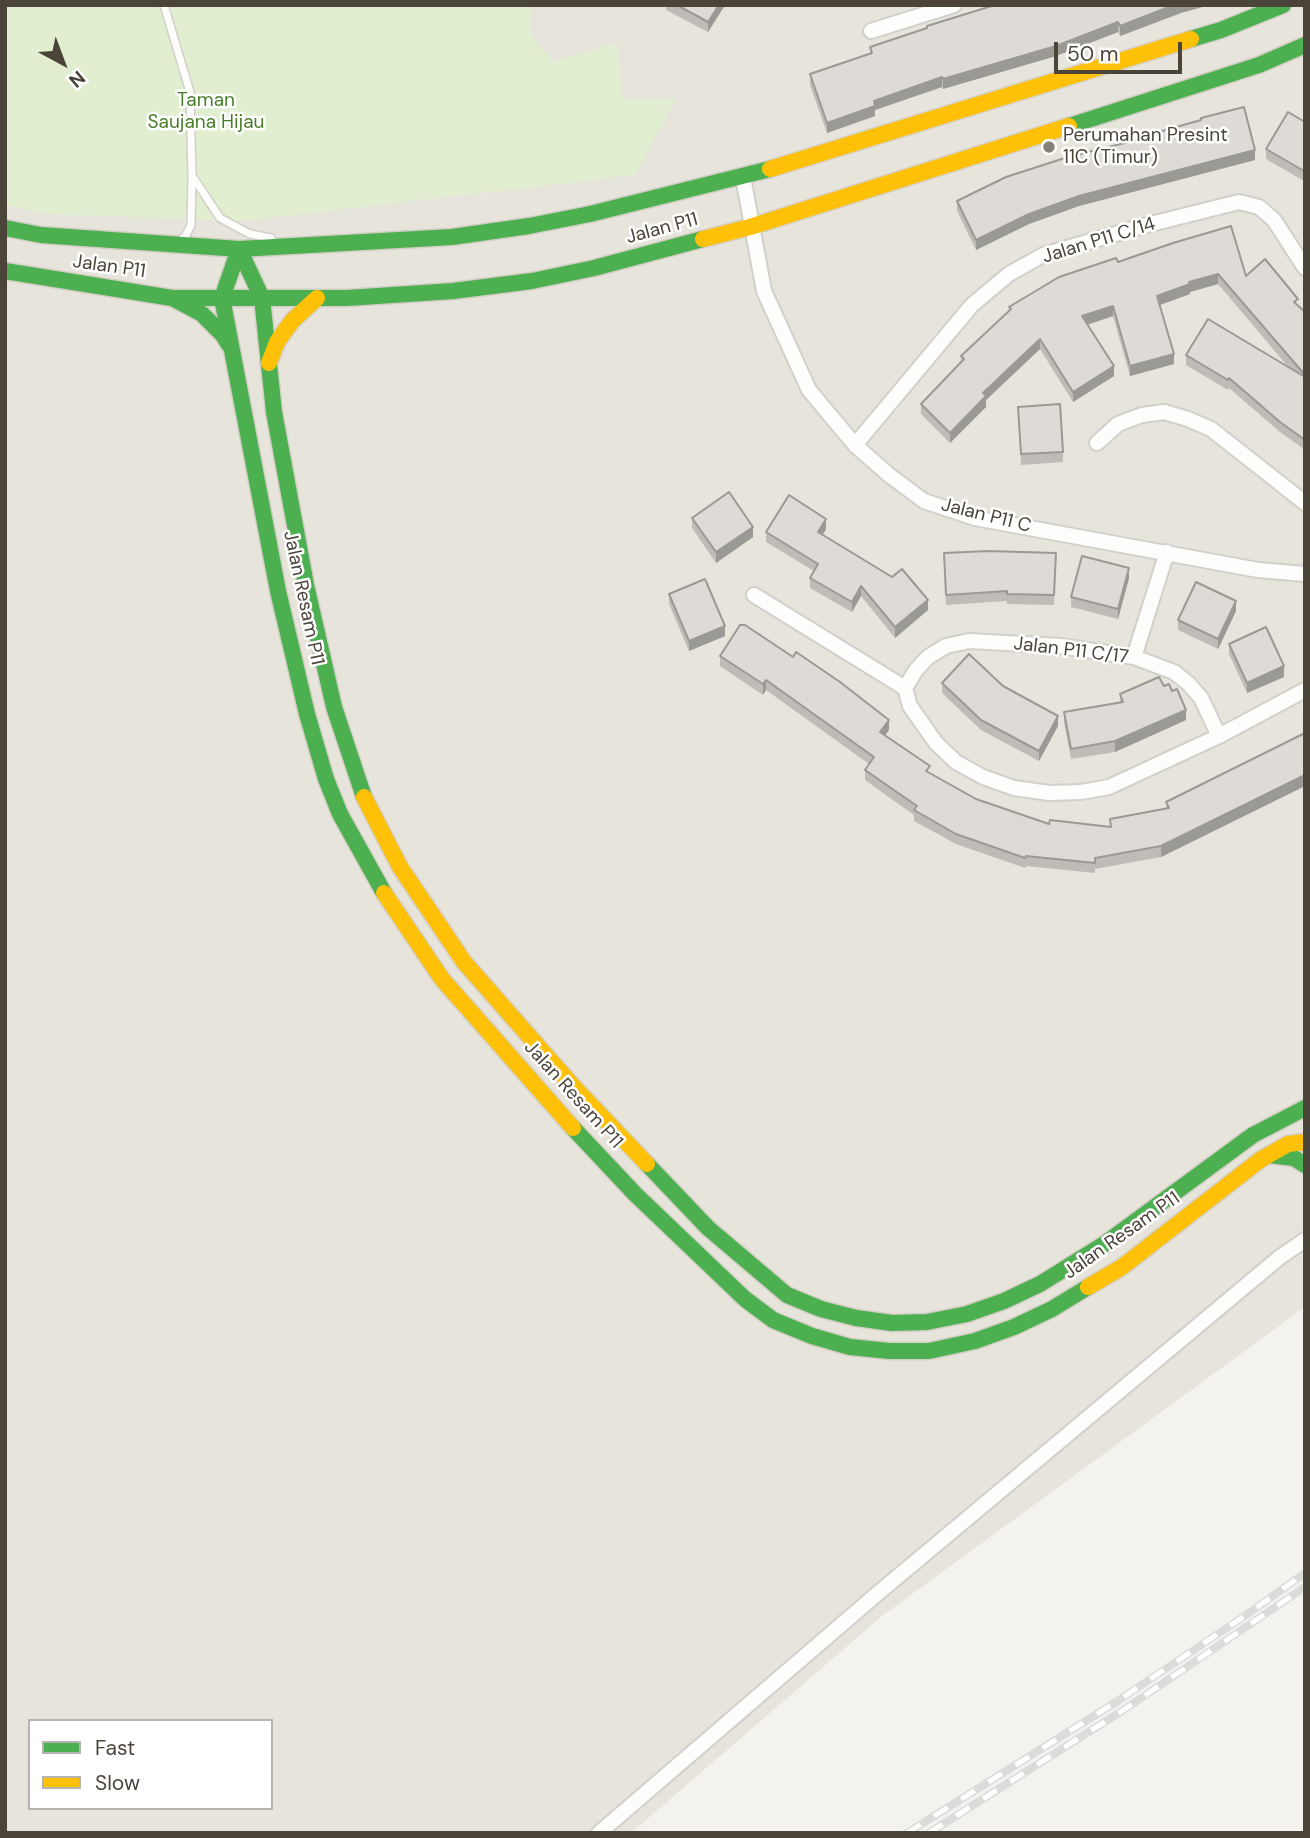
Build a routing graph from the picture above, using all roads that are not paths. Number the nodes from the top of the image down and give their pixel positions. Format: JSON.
{"nodes":[{"id":1,"x":164,"y":5,"type":"edge"},
{"id":2,"x":954,"y":5,"type":"edge"},
{"id":3,"x":1283,"y":5,"type":"edge"},
{"id":4,"x":871,"y":31,"type":"dead end"},
{"id":5,"x":1305,"y":45,"type":"edge"},
{"id":6,"x":192,"y":177,"type":"junction"},
{"id":7,"x":743,"y":177,"type":"junction"},
{"id":8,"x":750,"y":226,"type":"junction"},
{"id":9,"x":5,"y":228,"type":"edge"},
{"id":10,"x":299,"y":244,"type":"junction"},
{"id":11,"x":174,"y":246,"type":"junction"},
{"id":12,"x":239,"y":249,"type":"junction"},
{"id":13,"x":1305,"y":268,"type":"edge"},
{"id":14,"x":5,"y":271,"type":"edge"},
{"id":15,"x":172,"y":298,"type":"junction"},
{"id":16,"x":222,"y":298,"type":"junction"},
{"id":17,"x":262,"y":298,"type":"junction"},
{"id":18,"x":317,"y":298,"type":"junction"},
{"id":19,"x":233,"y":353,"type":"junction"},
{"id":20,"x":269,"y":363,"type":"junction"},
{"id":21,"x":1097,"y":443,"type":"dead end"},
{"id":22,"x":855,"y":445,"type":"junction"},
{"id":23,"x":1305,"y":503,"type":"edge"},
{"id":24,"x":1167,"y":552,"type":"junction"},
{"id":25,"x":1305,"y":574,"type":"edge"},
{"id":26,"x":754,"y":595,"type":"dead end"},
{"id":27,"x":1133,"y":657,"type":"junction"},
{"id":28,"x":905,"y":688,"type":"junction"},
{"id":29,"x":1305,"y":690,"type":"edge"},
{"id":30,"x":1219,"y":736,"type":"junction"},
{"id":31,"x":1305,"y":1108,"type":"edge"},
{"id":32,"x":1305,"y":1142,"type":"edge"},
{"id":33,"x":1269,"y":1154,"type":"junction"},
{"id":34,"x":1305,"y":1165,"type":"edge"},
{"id":35,"x":1305,"y":1229,"type":"edge"},
{"id":36,"x":1305,"y":1240,"type":"edge"},
{"id":37,"x":1280,"y":1258,"type":"junction"},
{"id":38,"x":599,"y":1833,"type":"edge"}],
"edges":[{"from":1,"to":6,"type":"lane"},
{"from":2,"to":4,"type":"street"},
{"from":3,"to":7,"type":"main road","name":"Jalan P11"},
{"from":5,"to":8,"type":"main road","name":"Jalan P11"},
{"from":6,"to":10,"type":"lane"},
{"from":6,"to":11,"type":"lane"},
{"from":7,"to":8,"type":"street","name":"Jalan P11 C"},
{"from":7,"to":10,"type":"main road","name":"Jalan P11"},
{"from":8,"to":18,"type":"main road","name":"Jalan P11"},
{"from":8,"to":22,"type":"street","name":"Jalan P11 C"},
{"from":9,"to":11,"type":"main road","name":"Jalan P11"},
{"from":10,"to":12,"type":"main road","name":"Jalan P11"},
{"from":11,"to":12,"type":"main road","name":"Jalan P11"},
{"from":12,"to":16,"type":"main road"},
{"from":12,"to":17,"type":"main road","name":"Jalan Resam P11"},
{"from":13,"to":22,"type":"street","name":"Jalan P11 C/14"},
{"from":14,"to":15,"type":"main road","name":"Jalan P11"},
{"from":15,"to":16,"type":"main road","name":"Jalan P11"},
{"from":15,"to":19,"type":"main road"},
{"from":16,"to":17,"type":"main road","name":"Jalan P11"},
{"from":16,"to":19,"type":"main road","name":"Jalan Resam P11"},
{"from":17,"to":18,"type":"main road","name":"Jalan P11"},
{"from":17,"to":20,"type":"main road","name":"Jalan Resam P11"},
{"from":18,"to":20,"type":"main road"},
{"from":19,"to":33,"type":"main road","name":"Jalan Resam P11"},
{"from":20,"to":31,"type":"main road","name":"Jalan Resam P11"},
{"from":21,"to":23,"type":"street"},
{"from":22,"to":24,"type":"street","name":"Jalan P11 C"},
{"from":24,"to":25,"type":"street","name":"Jalan P11 C"},
{"from":24,"to":27,"type":"street"},
{"from":26,"to":28,"type":"street"},
{"from":27,"to":28,"type":"street","name":"Jalan P11 C/17"},
{"from":27,"to":30,"type":"street","name":"Jalan P11 C/17"},
{"from":28,"to":30,"type":"street"},
{"from":29,"to":30,"type":"street"},
{"from":32,"to":33,"type":"main road","name":"Jalan Resam P11"},
{"from":33,"to":34,"type":"main road"},
{"from":35,"to":37,"type":"street"},
{"from":36,"to":37,"type":"street"},
{"from":37,"to":38,"type":"street"}]}
